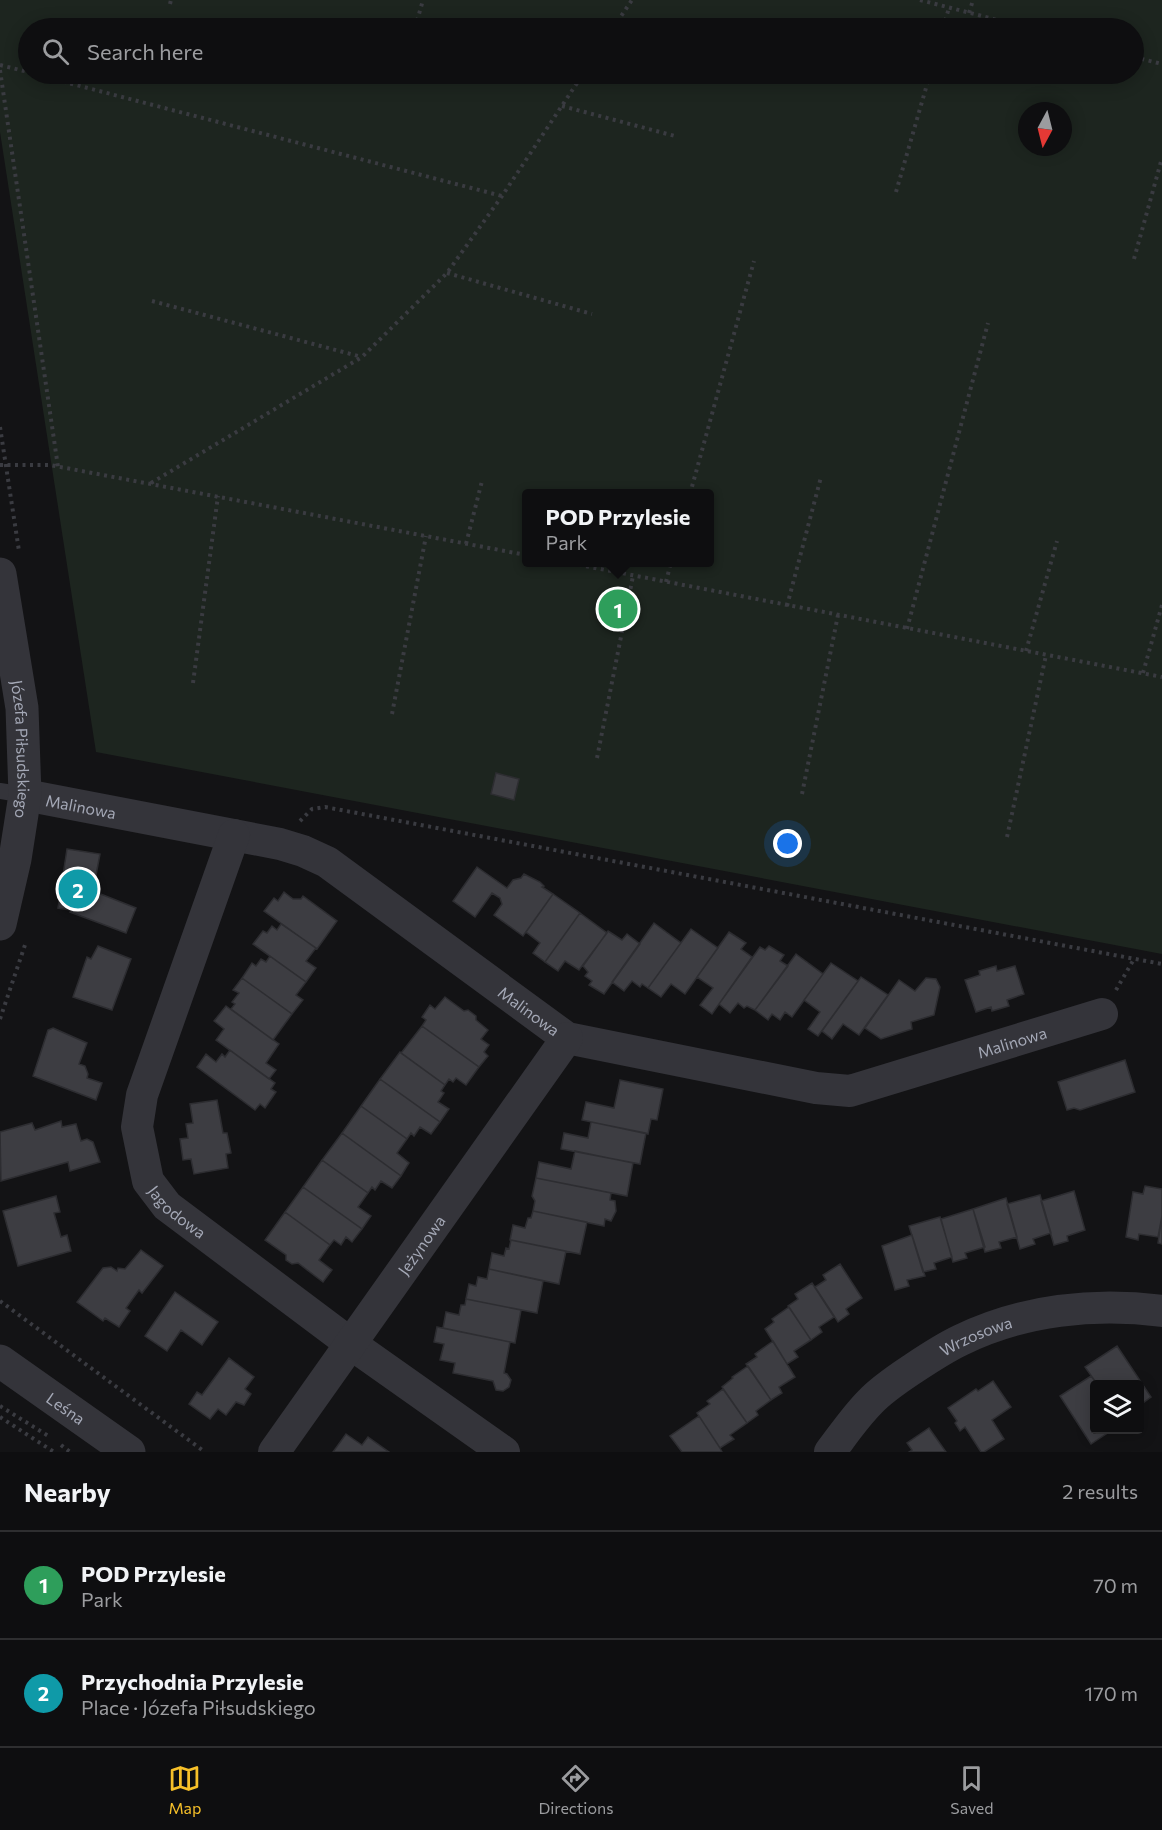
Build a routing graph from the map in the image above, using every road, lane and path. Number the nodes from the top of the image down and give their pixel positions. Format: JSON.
{"nodes":[{"id":1,"x":423,"y":0,"type":"edge"},
{"id":2,"x":632,"y":0,"type":"edge"},
{"id":3,"x":920,"y":0,"type":"edge"},
{"id":4,"x":973,"y":0,"type":"edge"},
{"id":5,"x":949,"y":8,"type":"junction"},
{"id":6,"x":969,"y":13,"type":"junction"},
{"id":7,"x":418,"y":18,"type":"edge"},
{"id":8,"x":620,"y":18,"type":"edge"},
{"id":9,"x":946,"y":18,"type":"edge"},
{"id":10,"x":989,"y":18,"type":"edge"},
{"id":11,"x":1144,"y":60,"type":"edge"},
{"id":12,"x":1162,"y":64,"type":"edge"},
{"id":13,"x":0,"y":65,"type":"edge"},
{"id":14,"x":0,"y":70,"type":"edge"},
{"id":15,"x":18,"y":70,"type":"edge"},
{"id":16,"x":72,"y":84,"type":"edge"},
{"id":17,"x":576,"y":84,"type":"edge"},
{"id":18,"x":927,"y":84,"type":"edge"},
{"id":19,"x":561,"y":106,"type":"junction"},
{"id":20,"x":675,"y":136,"type":"dead end"},
{"id":21,"x":1162,"y":158,"type":"edge"},
{"id":22,"x":896,"y":192,"type":"dead end"},
{"id":23,"x":502,"y":196,"type":"junction"},
{"id":24,"x":1134,"y":259,"type":"dead end"},
{"id":25,"x":754,"y":261,"type":"dead end"},
{"id":26,"x":447,"y":273,"type":"junction"},
{"id":27,"x":152,"y":301,"type":"dead end"},
{"id":28,"x":592,"y":314,"type":"dead end"},
{"id":29,"x":988,"y":323,"type":"dead end"},
{"id":30,"x":363,"y":357,"type":"junction"},
{"id":31,"x":0,"y":465,"type":"edge"},
{"id":32,"x":58,"y":467,"type":"junction"},
{"id":33,"x":821,"y":477,"type":"dead end"},
{"id":34,"x":482,"y":481,"type":"dead end"},
{"id":35,"x":151,"y":483,"type":"junction"},
{"id":36,"x":691,"y":489,"type":"edge"},
{"id":37,"x":218,"y":496,"type":"junction"},
{"id":38,"x":426,"y":536,"type":"junction"},
{"id":39,"x":1057,"y":541,"type":"dead end"},
{"id":40,"x":466,"y":544,"type":"junction"},
{"id":41,"x":522,"y":554,"type":"edge"},
{"id":42,"x":589,"y":567,"type":"edge"},
{"id":43,"x":670,"y":567,"type":"edge"},
{"id":44,"x":594,"y":568,"type":"joint"},
{"id":45,"x":0,"y":574,"type":"edge"},
{"id":46,"x":633,"y":576,"type":"junction"},
{"id":47,"x":666,"y":582,"type":"junction"},
{"id":48,"x":1162,"y":605,"type":"edge"},
{"id":49,"x":787,"y":606,"type":"junction"},
{"id":50,"x":838,"y":615,"type":"junction"},
{"id":51,"x":907,"y":629,"type":"junction"},
{"id":52,"x":1026,"y":651,"type":"junction"},
{"id":53,"x":1046,"y":655,"type":"junction"},
{"id":54,"x":1143,"y":673,"type":"junction"},
{"id":55,"x":1162,"y":677,"type":"edge"},
{"id":56,"x":193,"y":682,"type":"dead end"},
{"id":57,"x":392,"y":714,"type":"dead end"},
{"id":58,"x":597,"y":758,"type":"dead end"},
{"id":59,"x":13,"y":793,"type":"edge"},
{"id":60,"x":802,"y":794,"type":"dead end"},
{"id":61,"x":234,"y":836,"type":"junction"},
{"id":62,"x":1007,"y":837,"type":"dead end"},
{"id":63,"x":280,"y":844,"type":"junction"},
{"id":64,"x":0,"y":924,"type":"edge"},
{"id":65,"x":1162,"y":964,"type":"edge"},
{"id":66,"x":1101,"y":1014,"type":"dead end"},
{"id":67,"x":567,"y":1038,"type":"junction"},
{"id":68,"x":0,"y":1301,"type":"edge"},
{"id":69,"x":1162,"y":1311,"type":"edge"},
{"id":70,"x":351,"y":1344,"type":"junction"},
{"id":71,"x":2,"y":1360,"type":"edge"},
{"id":72,"x":0,"y":1406,"type":"edge"},
{"id":73,"x":0,"y":1417,"type":"edge"},
{"id":74,"x":120,"y":1448,"type":"edge"},
{"id":75,"x":54,"y":1452,"type":"edge"},
{"id":76,"x":70,"y":1452,"type":"edge"},
{"id":77,"x":205,"y":1452,"type":"edge"},
{"id":78,"x":274,"y":1452,"type":"edge"},
{"id":79,"x":504,"y":1452,"type":"edge"},
{"id":80,"x":830,"y":1452,"type":"edge"}],
"edges":[{"from":1,"to":7,"type":"path"},
{"from":2,"to":8,"type":"path"},
{"from":3,"to":5,"type":"path"},
{"from":4,"to":6,"type":"path"},
{"from":5,"to":6,"type":"path"},
{"from":5,"to":9,"type":"path"},
{"from":6,"to":10,"type":"path"},
{"from":11,"to":12,"type":"path"},
{"from":13,"to":15,"type":"path"},
{"from":14,"to":32,"type":"path"},
{"from":16,"to":23,"type":"path"},
{"from":17,"to":19,"type":"path"},
{"from":18,"to":22,"type":"path"},
{"from":19,"to":20,"type":"path"},
{"from":19,"to":23,"type":"path"},
{"from":21,"to":24,"type":"path"},
{"from":23,"to":26,"type":"path"},
{"from":25,"to":36,"type":"path"},
{"from":26,"to":28,"type":"path"},
{"from":26,"to":30,"type":"path"},
{"from":27,"to":30,"type":"path"},
{"from":29,"to":51,"type":"path"},
{"from":30,"to":35,"type":"path"},
{"from":31,"to":32,"type":"path"},
{"from":32,"to":35,"type":"path"},
{"from":33,"to":49,"type":"path"},
{"from":34,"to":40,"type":"path"},
{"from":35,"to":37,"type":"path"},
{"from":37,"to":38,"type":"path"},
{"from":37,"to":56,"type":"path"},
{"from":38,"to":40,"type":"path"},
{"from":38,"to":57,"type":"path"},
{"from":39,"to":52,"type":"path"},
{"from":40,"to":41,"type":"path"},
{"from":42,"to":44,"type":"path"},
{"from":43,"to":47,"type":"path"},
{"from":44,"to":46,"type":"path"},
{"from":45,"to":59,"type":"street","name":"Józefa Piłsudskiego"},
{"from":46,"to":47,"type":"path"},
{"from":46,"to":58,"type":"path"},
{"from":47,"to":49,"type":"path"},
{"from":48,"to":54,"type":"path"},
{"from":49,"to":50,"type":"path"},
{"from":50,"to":51,"type":"path"},
{"from":50,"to":60,"type":"path"},
{"from":51,"to":52,"type":"path"},
{"from":52,"to":53,"type":"path"},
{"from":53,"to":54,"type":"path"},
{"from":53,"to":62,"type":"path"},
{"from":54,"to":55,"type":"path"},
{"from":59,"to":61,"type":"street","name":"Malinowa"},
{"from":59,"to":64,"type":"street","name":"Józefa Piłsudskiego"},
{"from":61,"to":63,"type":"street","name":"Malinowa"},
{"from":61,"to":70,"type":"street","name":"Jagodowa"},
{"from":63,"to":65,"type":"path"},
{"from":63,"to":67,"type":"street","name":"Malinowa"},
{"from":66,"to":67,"type":"street","name":"Malinowa"},
{"from":67,"to":70,"type":"street","name":"Jeżynowa"},
{"from":68,"to":77,"type":"path"},
{"from":69,"to":80,"type":"street","name":"Wrzosowa"},
{"from":70,"to":78,"type":"street","name":"Jeżynowa"},
{"from":70,"to":79,"type":"street","name":"Jagodowa"},
{"from":71,"to":74,"type":"street","name":"Leśna"},
{"from":72,"to":76,"type":"path"},
{"from":73,"to":75,"type":"path"}]}
